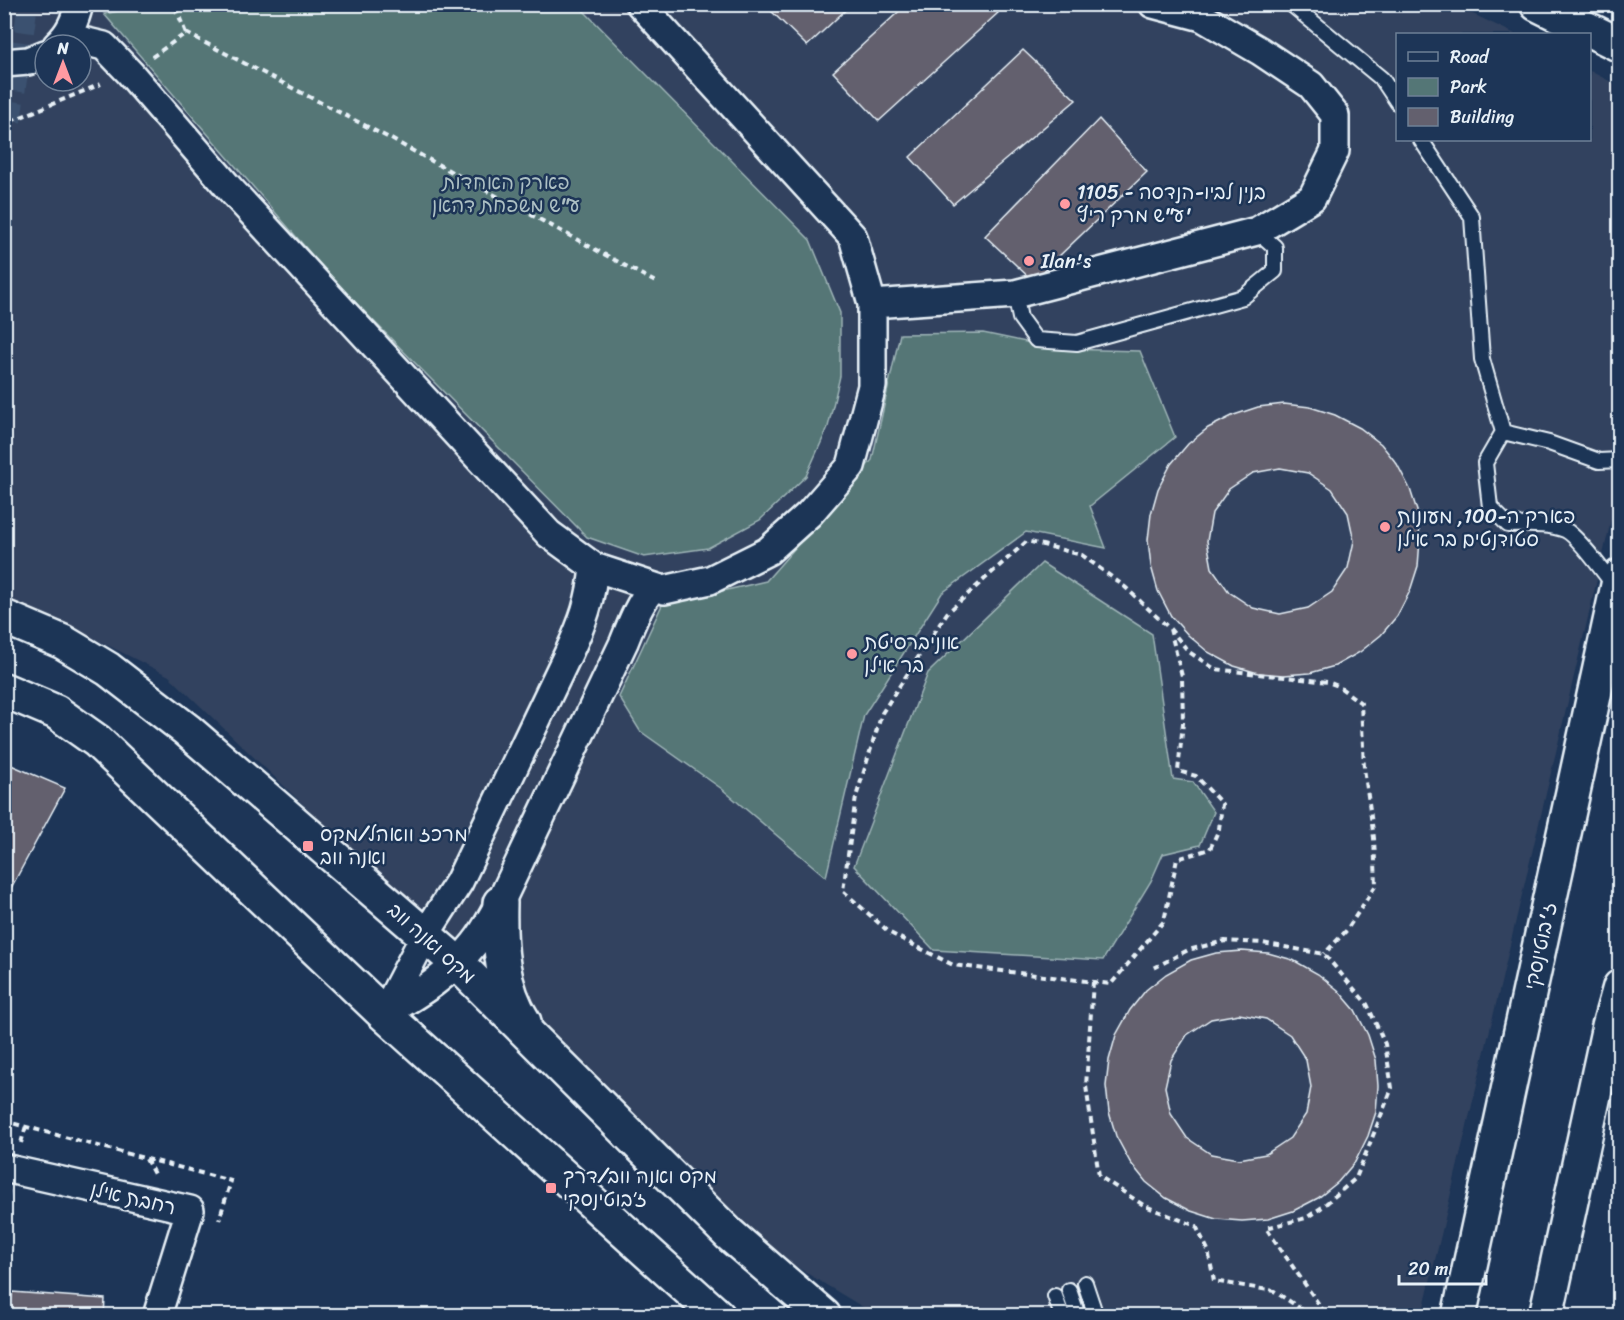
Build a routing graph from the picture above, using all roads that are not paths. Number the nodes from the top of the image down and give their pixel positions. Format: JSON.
{"nodes":[{"id":1,"x":79,"y":4,"type":"edge"},
{"id":2,"x":640,"y":4,"type":"edge"},
{"id":3,"x":1153,"y":4,"type":"edge"},
{"id":4,"x":1291,"y":4,"type":"edge"},
{"id":5,"x":1538,"y":4,"type":"edge"},
{"id":6,"x":67,"y":33,"type":"edge"},
{"id":7,"x":93,"y":45,"type":"edge"},
{"id":8,"x":1620,"y":45,"type":"edge"},
{"id":9,"x":33,"y":60,"type":"edge"},
{"id":10,"x":4,"y":63,"type":"edge"},
{"id":11,"x":1396,"y":100,"type":"edge"},
{"id":12,"x":1422,"y":141,"type":"edge"},
{"id":13,"x":1257,"y":231,"type":"junction"},
{"id":14,"x":1015,"y":294,"type":"junction"},
{"id":15,"x":872,"y":304,"type":"junction"},
{"id":16,"x":1503,"y":432,"type":"junction"},
{"id":17,"x":1620,"y":460,"type":"edge"},
{"id":18,"x":594,"y":567,"type":"junction"},
{"id":19,"x":1618,"y":582,"type":"edge"},
{"id":20,"x":653,"y":587,"type":"junction"},
{"id":21,"x":4,"y":617,"type":"edge"},
{"id":22,"x":4,"y":690,"type":"edge"},
{"id":23,"x":500,"y":903,"type":"junction"},
{"id":24,"x":425,"y":935,"type":"junction"},
{"id":25,"x":457,"y":963,"type":"junction"},
{"id":26,"x":1620,"y":987,"type":"edge"},
{"id":27,"x":384,"y":1014,"type":"junction"},
{"id":28,"x":538,"y":1044,"type":"junction"},
{"id":29,"x":4,"y":1168,"type":"edge"},
{"id":30,"x":1085,"y":1283,"type":"dead end"},
{"id":31,"x":1069,"y":1290,"type":"dead end"},
{"id":32,"x":1055,"y":1296,"type":"dead end"},
{"id":33,"x":821,"y":1314,"type":"edge"},
{"id":34,"x":157,"y":1316,"type":"edge"},
{"id":35,"x":718,"y":1316,"type":"edge"},
{"id":36,"x":1062,"y":1316,"type":"edge"},
{"id":37,"x":1078,"y":1316,"type":"edge"},
{"id":38,"x":1096,"y":1316,"type":"edge"},
{"id":39,"x":1459,"y":1316,"type":"edge"},
{"id":40,"x":1546,"y":1316,"type":"edge"}],
"edges":[{"from":1,"to":6,"type":"street"},
{"from":2,"to":15,"type":"street"},
{"from":3,"to":13,"type":"street"},
{"from":4,"to":11,"type":"lane"},
{"from":5,"to":8,"type":"street"},
{"from":7,"to":18,"type":"street"},
{"from":9,"to":10,"type":"street"},
{"from":12,"to":16,"type":"lane"},
{"from":13,"to":14,"type":"street"},
{"from":13,"to":14,"type":"lane"},
{"from":14,"to":15,"type":"street"},
{"from":15,"to":20,"type":"street"},
{"from":16,"to":17,"type":"lane"},
{"from":16,"to":19,"type":"lane"},
{"from":18,"to":20,"type":"street"},
{"from":18,"to":24,"type":"street"},
{"from":19,"to":39,"type":"street","name":"ז'בוטינסקי"},
{"from":20,"to":23,"type":"street"},
{"from":21,"to":24,"type":"street","name":"מקס ואנה ווב"},
{"from":22,"to":27,"type":"street"},
{"from":23,"to":25,"type":"street"},
{"from":23,"to":28,"type":"street"},
{"from":24,"to":25,"type":"street","name":"מקס ואנה ווב"},
{"from":24,"to":27,"type":"street"},
{"from":25,"to":27,"type":"street"},
{"from":25,"to":28,"type":"street","name":"מקס ואנה ווב"},
{"from":26,"to":40,"type":"street"},
{"from":27,"to":35,"type":"street"},
{"from":28,"to":33,"type":"street","name":"מקס ואנה ווב"},
{"from":29,"to":34,"type":"street","name":"רחבת אילן"},
{"from":30,"to":38,"type":"lane"},
{"from":31,"to":37,"type":"lane"},
{"from":32,"to":36,"type":"lane"}]}
